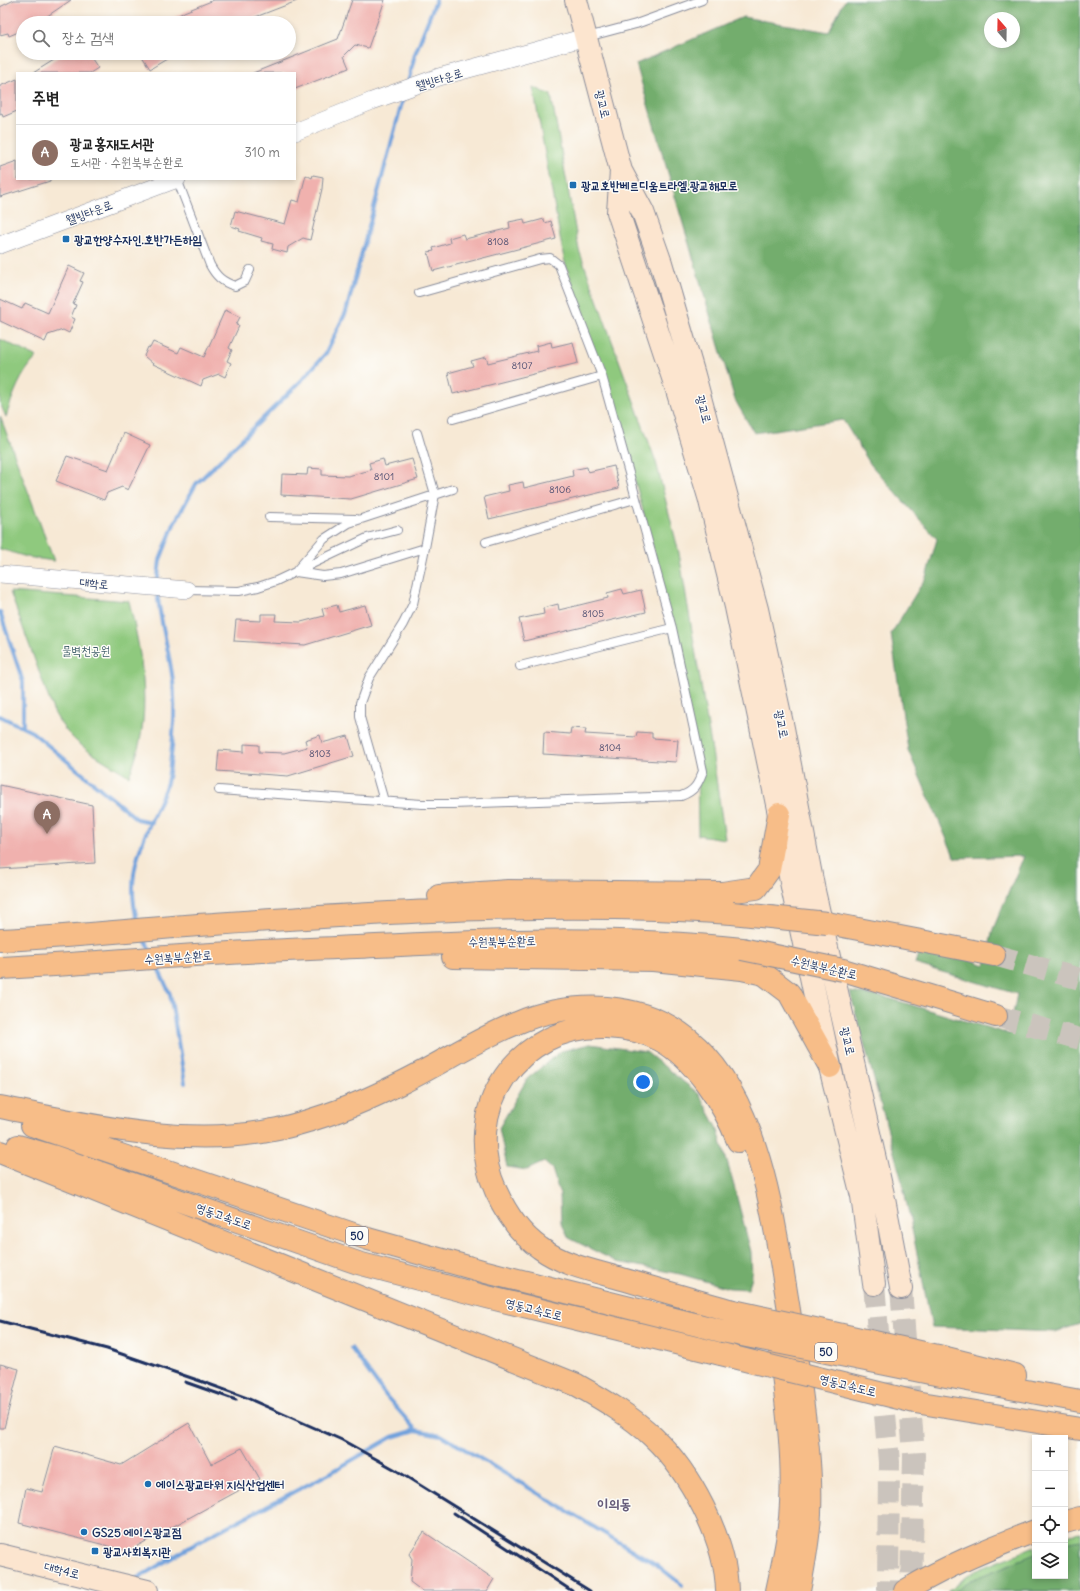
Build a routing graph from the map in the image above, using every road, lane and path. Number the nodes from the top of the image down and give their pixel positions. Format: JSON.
{"nodes":[{"id":1,"x":576,"y":0,"type":"edge"},
{"id":2,"x":702,"y":0,"type":"edge"},
{"id":3,"x":586,"y":38,"type":"junction"},
{"id":4,"x":296,"y":132,"type":"edge"},
{"id":5,"x":620,"y":171,"type":"junction"},
{"id":6,"x":174,"y":180,"type":"edge"},
{"id":7,"x":177,"y":180,"type":"edge"},
{"id":8,"x":0,"y":244,"type":"edge"},
{"id":9,"x":250,"y":270,"type":"dead end"},
{"id":10,"x":419,"y":293,"type":"dead end"},
{"id":11,"x":602,"y":376,"type":"junction"},
{"id":12,"x":453,"y":419,"type":"dead end"},
{"id":13,"x":416,"y":433,"type":"dead end"},
{"id":14,"x":453,"y":489,"type":"dead end"},
{"id":15,"x":435,"y":494,"type":"junction"},
{"id":16,"x":635,"y":499,"type":"junction"},
{"id":17,"x":269,"y":517,"type":"dead end"},
{"id":18,"x":361,"y":519,"type":"junction"},
{"id":19,"x":397,"y":530,"type":"dead end"},
{"id":20,"x":486,"y":542,"type":"dead end"},
{"id":21,"x":425,"y":548,"type":"junction"},
{"id":22,"x":295,"y":572,"type":"junction"},
{"id":23,"x":3,"y":575,"type":"edge"},
{"id":24,"x":187,"y":590,"type":"joint"},
{"id":25,"x":672,"y":628,"type":"junction"},
{"id":26,"x":520,"y":666,"type":"dead end"},
{"id":27,"x":219,"y":790,"type":"dead end"},
{"id":28,"x":384,"y":801,"type":"junction"},
{"id":29,"x":779,"y":814,"type":"junction"},
{"id":30,"x":197,"y":925,"type":"junction"},
{"id":31,"x":0,"y":940,"type":"edge"},
{"id":32,"x":212,"y":954,"type":"junction"},
{"id":33,"x":994,"y":955,"type":"tunnel mouth"},
{"id":34,"x":0,"y":968,"type":"edge"},
{"id":35,"x":996,"y":1016,"type":"tunnel mouth"},
{"id":36,"x":830,"y":1067,"type":"junction"},
{"id":37,"x":0,"y":1107,"type":"edge"},
{"id":38,"x":0,"y":1116,"type":"edge"},
{"id":39,"x":0,"y":1141,"type":"edge"},
{"id":40,"x":0,"y":1152,"type":"edge"},
{"id":41,"x":874,"y":1284,"type":"tunnel mouth"},
{"id":42,"x":901,"y":1288,"type":"tunnel mouth"},
{"id":43,"x":934,"y":1365,"type":"junction"},
{"id":44,"x":1080,"y":1390,"type":"edge"},
{"id":45,"x":1080,"y":1401,"type":"edge"},
{"id":46,"x":1080,"y":1429,"type":"edge"},
{"id":47,"x":1080,"y":1518,"type":"edge"},
{"id":48,"x":1068,"y":1521,"type":"edge"},
{"id":49,"x":1032,"y":1533,"type":"edge"},
{"id":50,"x":0,"y":1555,"type":"edge"},
{"id":51,"x":147,"y":1591,"type":"edge"},
{"id":52,"x":727,"y":1591,"type":"edge"},
{"id":53,"x":777,"y":1591,"type":"edge"},
{"id":54,"x":799,"y":1591,"type":"edge"},
{"id":55,"x":905,"y":1591,"type":"edge"}],
"edges":[{"from":1,"to":3,"type":"main road","name":"광교로"},
{"from":2,"to":3,"type":"lane"},
{"from":3,"to":4,"type":"street","name":"웰빙타운로"},
{"from":3,"to":5,"type":"main road","name":"광교로"},
{"from":5,"to":29,"type":"main road","name":"광교로"},
{"from":5,"to":42,"type":"main road","name":"광교로"},
{"from":6,"to":8,"type":"street","name":"웰빙타운로"},
{"from":7,"to":9,"type":"lane"},
{"from":10,"to":11,"type":"lane"},
{"from":11,"to":12,"type":"lane"},
{"from":11,"to":16,"type":"lane"},
{"from":13,"to":15,"type":"lane"},
{"from":14,"to":15,"type":"lane"},
{"from":15,"to":18,"type":"lane"},
{"from":15,"to":21,"type":"lane"},
{"from":16,"to":20,"type":"lane"},
{"from":16,"to":25,"type":"lane"},
{"from":17,"to":18,"type":"lane"},
{"from":18,"to":22,"type":"lane"},
{"from":19,"to":22,"type":"lane"},
{"from":21,"to":22,"type":"lane"},
{"from":21,"to":28,"type":"lane"},
{"from":22,"to":24,"type":"lane"},
{"from":23,"to":24,"type":"street","name":"대학로"},
{"from":25,"to":26,"type":"lane"},
{"from":25,"to":28,"type":"lane"},
{"from":27,"to":28,"type":"lane"},
{"from":29,"to":30,"type":"highway"},
{"from":29,"to":36,"type":"main road","name":"광교로"},
{"from":30,"to":31,"type":"highway"},
{"from":30,"to":33,"type":"highway","bridge":true},
{"from":32,"to":34,"type":"highway","name":"수원북부순환로"},
{"from":32,"to":35,"type":"highway","name":"수원북부순환로","bridge":true},
{"from":32,"to":36,"type":"highway"},
{"from":36,"to":41,"type":"main road","name":"광교로"},
{"from":37,"to":54,"type":"highway"},
{"from":38,"to":43,"type":"highway","name":"영동고속도로","number":"50","bridge":true},
{"from":39,"to":46,"type":"highway","name":"영동고속도로","number":"50","bridge":true},
{"from":40,"to":52,"type":"highway"},
{"from":43,"to":44,"type":"highway"},
{"from":43,"to":45,"type":"highway","name":"영동고속도로","number":"50"},
{"from":43,"to":53,"type":"highway","bridge":true},
{"from":47,"to":48,"type":"highway"},
{"from":49,"to":55,"type":"highway"},
{"from":50,"to":51,"type":"main road","name":"대학4로"}]}
